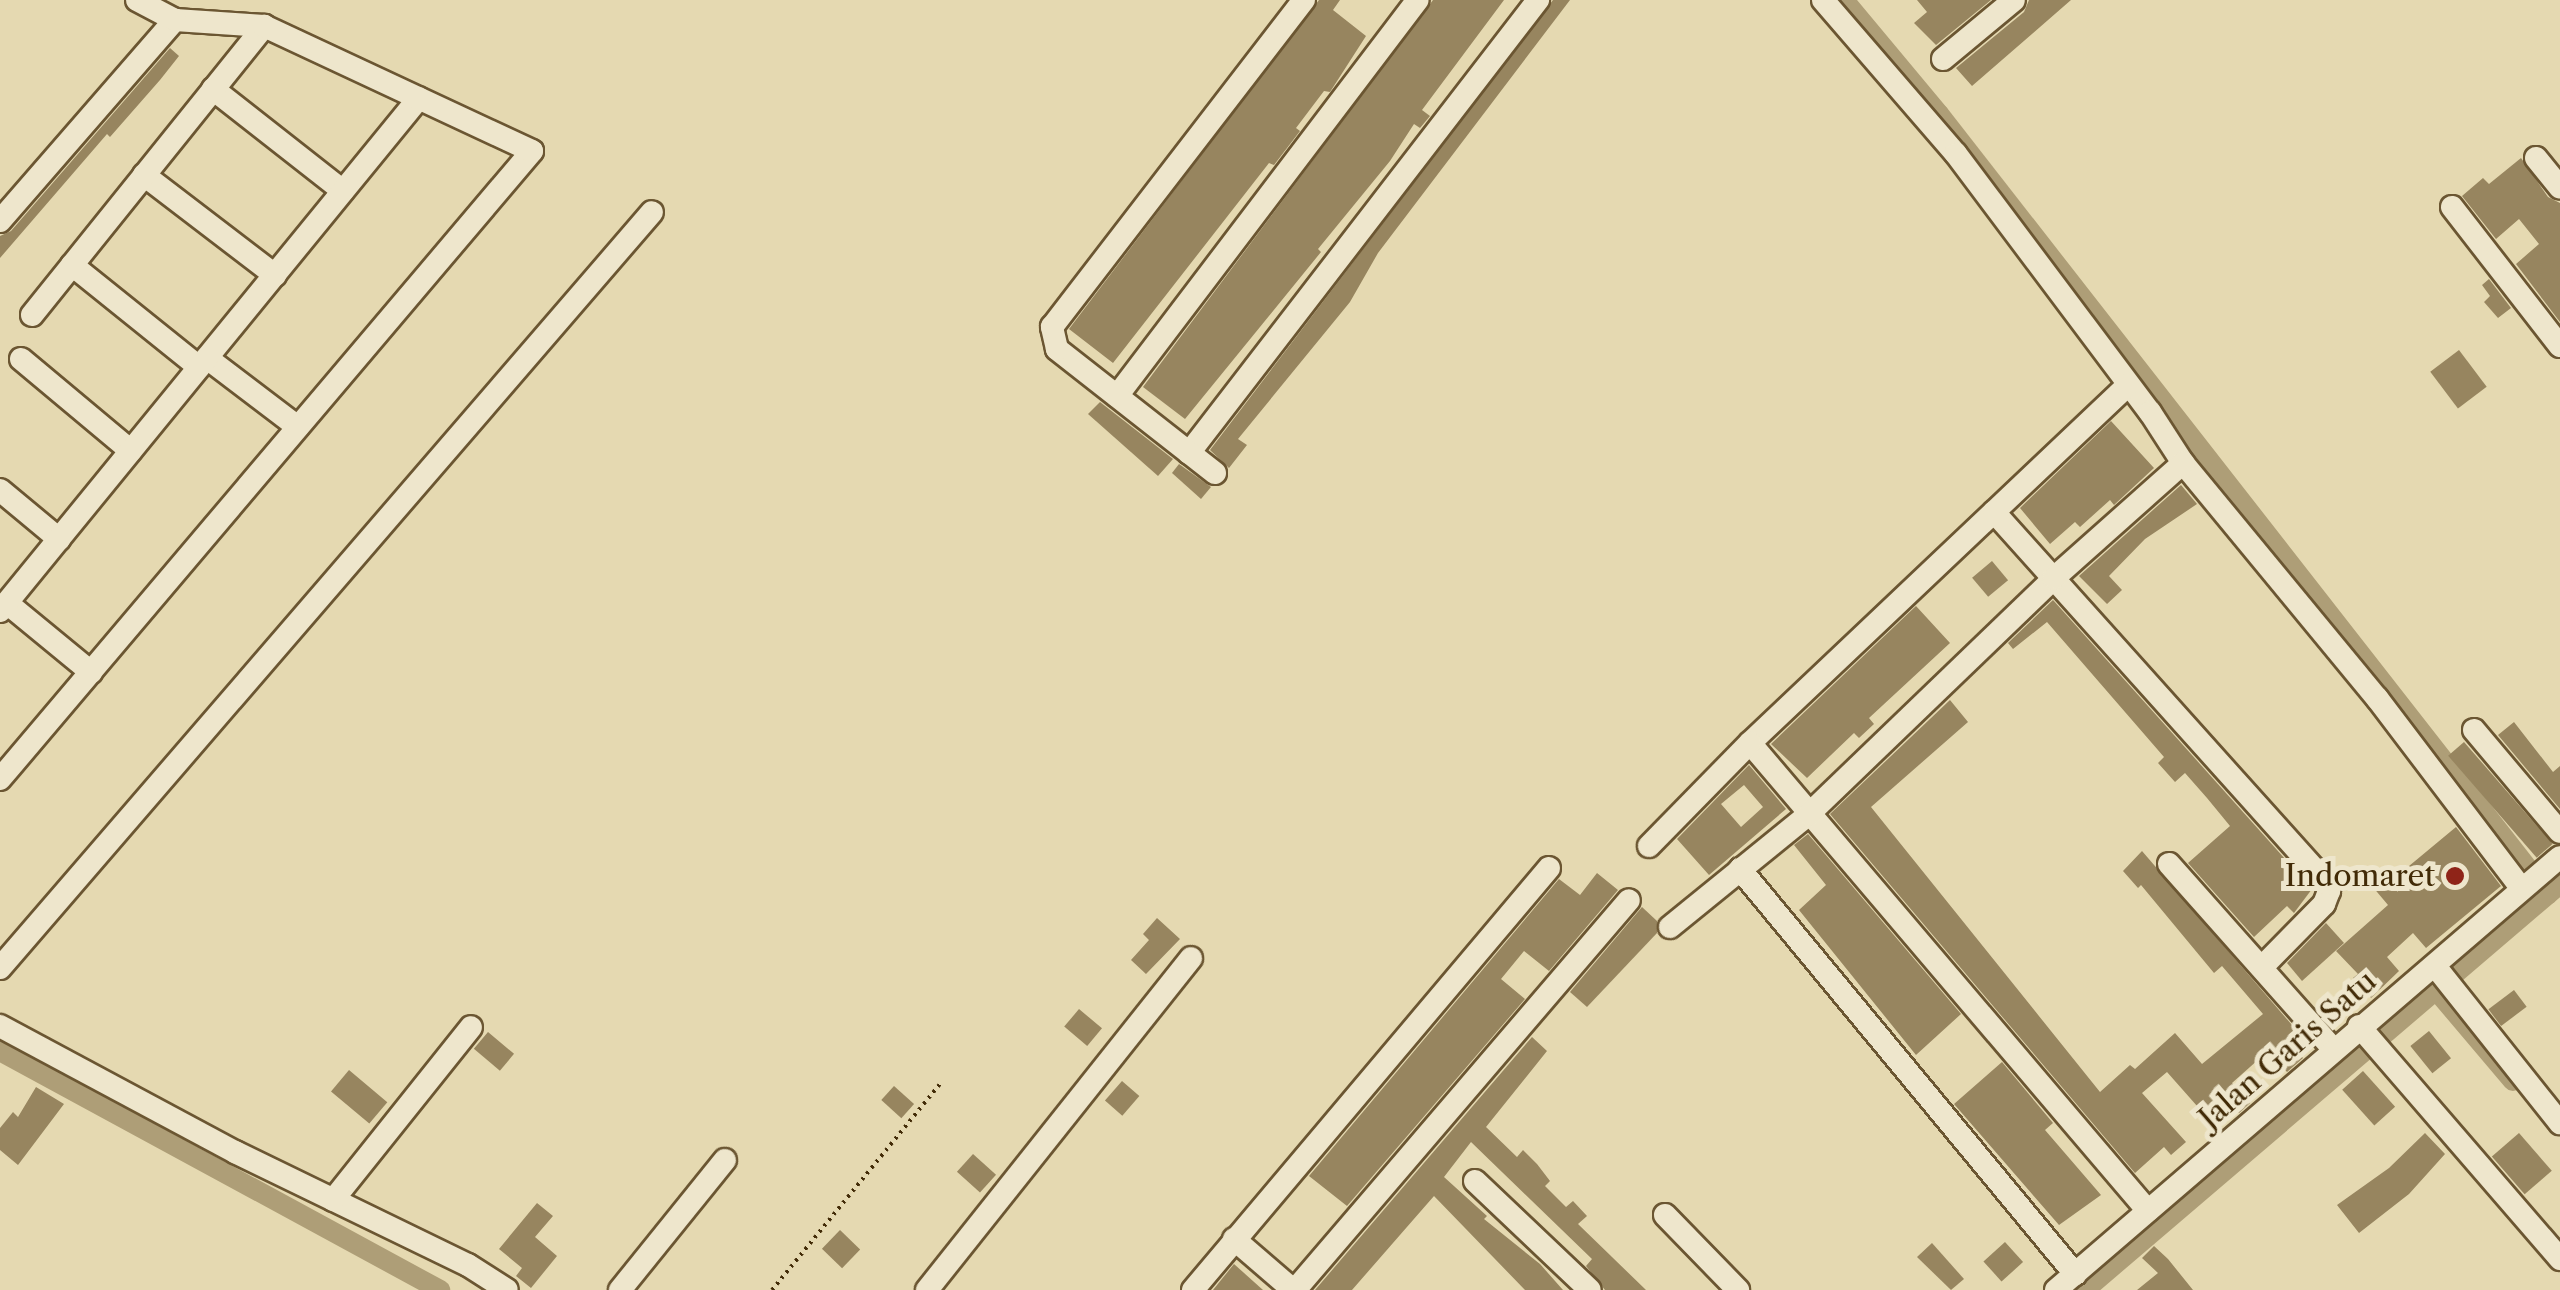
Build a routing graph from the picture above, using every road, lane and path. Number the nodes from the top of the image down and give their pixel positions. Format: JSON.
{"nodes":[{"id":1,"x":137,"y":0,"type":"edge"},
{"id":2,"x":1304,"y":0,"type":"edge"},
{"id":3,"x":1418,"y":0,"type":"edge"},
{"id":4,"x":1538,"y":0,"type":"edge"},
{"id":5,"x":1823,"y":0,"type":"edge"},
{"id":6,"x":2014,"y":0,"type":"edge"},
{"id":7,"x":175,"y":20,"type":"junction"},
{"id":8,"x":264,"y":26,"type":"junction"},
{"id":9,"x":1943,"y":59,"type":"dead end"},
{"id":10,"x":213,"y":89,"type":"junction"},
{"id":11,"x":419,"y":98,"type":"junction"},
{"id":12,"x":2536,"y":158,"type":"dead end"},
{"id":13,"x":144,"y":175,"type":"junction"},
{"id":14,"x":2560,"y":188,"type":"edge"},
{"id":15,"x":343,"y":191,"type":"junction"},
{"id":16,"x":2452,"y":207,"type":"dead end"},
{"id":17,"x":652,"y":212,"type":"dead end"},
{"id":18,"x":0,"y":221,"type":"edge"},
{"id":19,"x":72,"y":266,"type":"junction"},
{"id":20,"x":275,"y":275,"type":"junction"},
{"id":21,"x":32,"y":315,"type":"dead end"},
{"id":22,"x":2560,"y":346,"type":"edge"},
{"id":23,"x":21,"y":359,"type":"dead end"},
{"id":24,"x":203,"y":362,"type":"junction"},
{"id":25,"x":2128,"y":385,"type":"junction"},
{"id":26,"x":1117,"y":396,"type":"junction"},
{"id":27,"x":298,"y":427,"type":"junction"},
{"id":28,"x":131,"y":450,"type":"junction"},
{"id":29,"x":1189,"y":453,"type":"junction"},
{"id":30,"x":2183,"y":463,"type":"junction"},
{"id":31,"x":1215,"y":472,"type":"dead end"},
{"id":32,"x":0,"y":490,"type":"edge"},
{"id":33,"x":1994,"y":512,"type":"junction"},
{"id":34,"x":59,"y":539,"type":"junction"},
{"id":35,"x":2054,"y":578,"type":"junction"},
{"id":36,"x":3,"y":607,"type":"edge"},
{"id":37,"x":91,"y":672,"type":"junction"},
{"id":38,"x":2474,"y":730,"type":"dead end"},
{"id":39,"x":1750,"y":743,"type":"junction"},
{"id":40,"x":0,"y":780,"type":"edge"},
{"id":41,"x":1809,"y":814,"type":"junction"},
{"id":42,"x":2560,"y":832,"type":"edge"},
{"id":43,"x":1649,"y":846,"type":"dead end"},
{"id":44,"x":2554,"y":862,"type":"edge"},
{"id":45,"x":2169,"y":864,"type":"dead end"},
{"id":46,"x":1549,"y":868,"type":"dead end"},
{"id":47,"x":1740,"y":869,"type":"junction"},
{"id":48,"x":2522,"y":887,"type":"junction"},
{"id":49,"x":1629,"y":900,"type":"dead end"},
{"id":50,"x":1670,"y":927,"type":"dead end"},
{"id":51,"x":1190,"y":958,"type":"dead end"},
{"id":52,"x":2262,"y":967,"type":"junction"},
{"id":53,"x":0,"y":968,"type":"edge"},
{"id":54,"x":2439,"y":971,"type":"junction"},
{"id":55,"x":0,"y":1026,"type":"edge"},
{"id":56,"x":471,"y":1027,"type":"dead end"},
{"id":57,"x":2371,"y":1039,"type":"junction"},
{"id":58,"x":2332,"y":1048,"type":"junction"},
{"id":59,"x":941,"y":1083,"type":"dead end"},
{"id":60,"x":2560,"y":1123,"type":"edge"},
{"id":61,"x":724,"y":1160,"type":"dead end"},
{"id":62,"x":1476,"y":1181,"type":"dead end"},
{"id":63,"x":333,"y":1200,"type":"junction"},
{"id":64,"x":2148,"y":1212,"type":"junction"},
{"id":65,"x":1665,"y":1215,"type":"dead end"},
{"id":66,"x":1234,"y":1239,"type":"junction"},
{"id":67,"x":2560,"y":1259,"type":"edge"},
{"id":68,"x":2075,"y":1274,"type":"junction"},
{"id":69,"x":508,"y":1290,"type":"edge"},
{"id":70,"x":620,"y":1290,"type":"edge"},
{"id":71,"x":772,"y":1290,"type":"edge"},
{"id":72,"x":927,"y":1290,"type":"edge"},
{"id":73,"x":1193,"y":1290,"type":"edge"},
{"id":74,"x":1294,"y":1290,"type":"edge"},
{"id":75,"x":1590,"y":1290,"type":"edge"},
{"id":76,"x":1738,"y":1290,"type":"edge"},
{"id":77,"x":2056,"y":1290,"type":"edge"}],
"edges":[{"from":1,"to":7,"type":"street"},
{"from":2,"to":26,"type":"street"},
{"from":3,"to":26,"type":"street"},
{"from":4,"to":29,"type":"street"},
{"from":5,"to":25,"type":"street"},
{"from":6,"to":9,"type":"street"},
{"from":7,"to":8,"type":"street"},
{"from":7,"to":18,"type":"street"},
{"from":8,"to":10,"type":"street"},
{"from":8,"to":11,"type":"street"},
{"from":10,"to":13,"type":"street"},
{"from":10,"to":15,"type":"street"},
{"from":11,"to":15,"type":"street"},
{"from":11,"to":27,"type":"street"},
{"from":12,"to":14,"type":"street"},
{"from":13,"to":19,"type":"street"},
{"from":13,"to":20,"type":"street"},
{"from":15,"to":20,"type":"street"},
{"from":16,"to":22,"type":"street"},
{"from":17,"to":53,"type":"street"},
{"from":19,"to":21,"type":"street"},
{"from":19,"to":24,"type":"street"},
{"from":20,"to":24,"type":"street"},
{"from":23,"to":28,"type":"street"},
{"from":24,"to":27,"type":"street"},
{"from":24,"to":28,"type":"street"},
{"from":25,"to":30,"type":"street"},
{"from":25,"to":33,"type":"street"},
{"from":26,"to":29,"type":"street"},
{"from":27,"to":37,"type":"street"},
{"from":28,"to":34,"type":"street"},
{"from":29,"to":31,"type":"street"},
{"from":30,"to":35,"type":"street"},
{"from":30,"to":48,"type":"street"},
{"from":32,"to":34,"type":"street"},
{"from":33,"to":35,"type":"street"},
{"from":33,"to":39,"type":"street"},
{"from":34,"to":36,"type":"street"},
{"from":35,"to":41,"type":"street"},
{"from":35,"to":52,"type":"street"},
{"from":36,"to":37,"type":"street"},
{"from":37,"to":40,"type":"street"},
{"from":38,"to":42,"type":"street"},
{"from":39,"to":41,"type":"street"},
{"from":39,"to":43,"type":"street"},
{"from":41,"to":47,"type":"street"},
{"from":41,"to":64,"type":"street"},
{"from":44,"to":48,"type":"street","name":"Jalan Garis Satu"},
{"from":45,"to":52,"type":"street"},
{"from":46,"to":66,"type":"street"},
{"from":47,"to":50,"type":"street"},
{"from":47,"to":68,"type":"street"},
{"from":48,"to":54,"type":"street","name":"Jalan Garis Satu"},
{"from":49,"to":74,"type":"street"},
{"from":51,"to":72,"type":"street"},
{"from":52,"to":58,"type":"street"},
{"from":54,"to":57,"type":"street","name":"Jalan Garis Satu"},
{"from":54,"to":60,"type":"street"},
{"from":55,"to":63,"type":"street"},
{"from":56,"to":63,"type":"street"},
{"from":57,"to":58,"type":"street","name":"Jalan Garis Satu"},
{"from":57,"to":67,"type":"street"},
{"from":58,"to":64,"type":"street","name":"Jalan Garis Satu"},
{"from":59,"to":71,"type":"path"},
{"from":61,"to":70,"type":"street"},
{"from":62,"to":75,"type":"street"},
{"from":63,"to":69,"type":"street"},
{"from":64,"to":68,"type":"street","name":"Jalan Garis Satu"},
{"from":65,"to":76,"type":"street"},
{"from":66,"to":73,"type":"street"},
{"from":66,"to":74,"type":"street"},
{"from":68,"to":77,"type":"street","name":"Jalan Garis Satu"}]}
